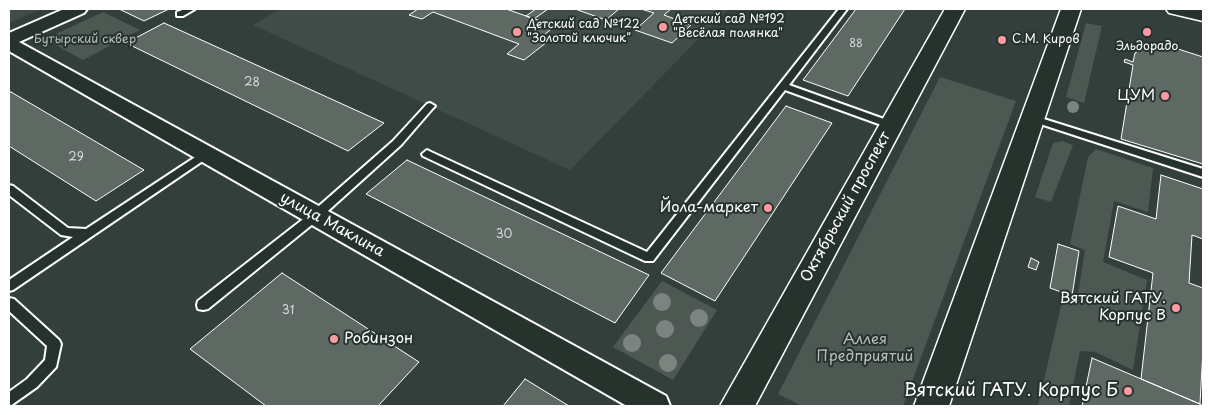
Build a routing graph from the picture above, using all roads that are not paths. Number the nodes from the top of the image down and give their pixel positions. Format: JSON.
{"nodes":[{"id":1,"x":78,"y":9,"type":"edge"},
{"id":2,"x":191,"y":9,"type":"edge"},
{"id":3,"x":843,"y":9,"type":"edge"},
{"id":4,"x":955,"y":9,"type":"edge"},
{"id":5,"x":1071,"y":9,"type":"edge"},
{"id":6,"x":1176,"y":9,"type":"edge"},
{"id":7,"x":180,"y":14,"type":"dead end"},
{"id":8,"x":1203,"y":16,"type":"edge"},
{"id":9,"x":9,"y":42,"type":"edge"},
{"id":10,"x":782,"y":86,"type":"junction"},
{"id":11,"x":430,"y":106,"type":"dead end"},
{"id":12,"x":1031,"y":118,"type":"junction"},
{"id":13,"x":891,"y":125,"type":"junction"},
{"id":14,"x":206,"y":154,"type":"junction"},
{"id":15,"x":427,"y":154,"type":"dead end"},
{"id":16,"x":1203,"y":173,"type":"edge"},
{"id":17,"x":9,"y":189,"type":"edge"},
{"id":18,"x":315,"y":216,"type":"junction"},
{"id":19,"x":88,"y":233,"type":"junction"},
{"id":20,"x":9,"y":286,"type":"edge"},
{"id":21,"x":9,"y":303,"type":"edge"},
{"id":22,"x":203,"y":306,"type":"dead end"},
{"id":23,"x":9,"y":400,"type":"edge"},
{"id":24,"x":655,"y":406,"type":"edge"},
{"id":25,"x":737,"y":406,"type":"edge"},
{"id":26,"x":930,"y":406,"type":"edge"}],
"edges":[{"from":1,"to":9,"type":"street"},
{"from":2,"to":7,"type":"lane"},
{"from":3,"to":10,"type":"lane"},
{"from":4,"to":13,"type":"main road","name":"Октябрьский проспект"},
{"from":5,"to":12,"type":"main road"},
{"from":6,"to":8,"type":"main road"},
{"from":9,"to":14,"type":"street","name":"улица Маклина"},
{"from":10,"to":13,"type":"lane"},
{"from":10,"to":15,"type":"lane"},
{"from":11,"to":18,"type":"lane"},
{"from":12,"to":16,"type":"lane"},
{"from":12,"to":26,"type":"main road"},
{"from":13,"to":25,"type":"main road","name":"Октябрьский проспект"},
{"from":14,"to":18,"type":"street","name":"улица Маклина"},
{"from":14,"to":19,"type":"lane"},
{"from":17,"to":19,"type":"lane"},
{"from":18,"to":22,"type":"lane"},
{"from":18,"to":24,"type":"street","name":"улица Маклина"},
{"from":19,"to":20,"type":"lane"},
{"from":21,"to":23,"type":"lane"}]}
